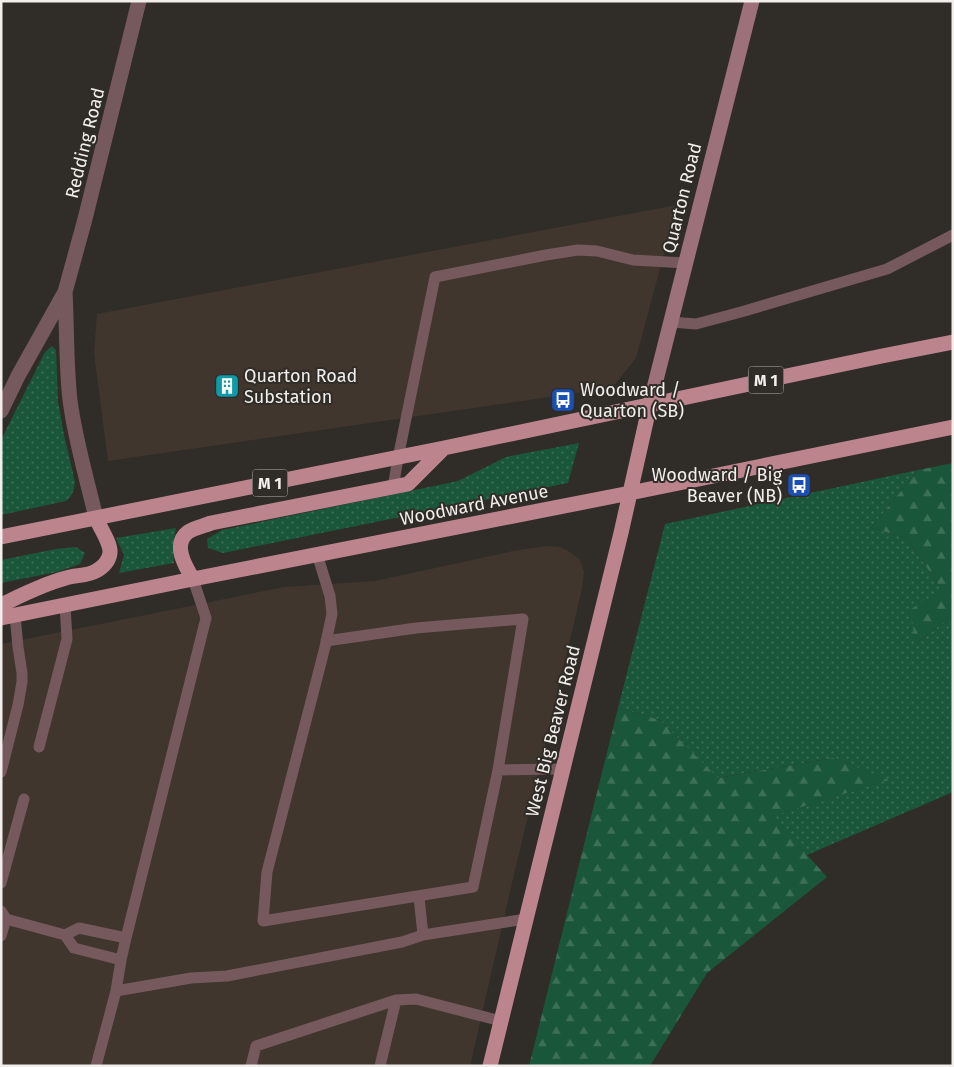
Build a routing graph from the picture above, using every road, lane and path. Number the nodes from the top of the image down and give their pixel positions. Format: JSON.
{"nodes":[{"id":1,"x":140,"y":1,"type":"edge"},
{"id":2,"x":752,"y":1,"type":"edge"},
{"id":3,"x":953,"y":235,"type":"edge"},
{"id":4,"x":685,"y":263,"type":"junction"},
{"id":5,"x":65,"y":292,"type":"junction"},
{"id":6,"x":671,"y":322,"type":"junction"},
{"id":7,"x":953,"y":342,"type":"edge"},
{"id":8,"x":650,"y":404,"type":"junction"},
{"id":9,"x":1,"y":411,"type":"edge"},
{"id":10,"x":953,"y":427,"type":"edge"},
{"id":11,"x":444,"y":448,"type":"junction"},
{"id":12,"x":398,"y":458,"type":"junction"},
{"id":13,"x":393,"y":488,"type":"junction"},
{"id":14,"x":630,"y":493,"type":"junction"},
{"id":15,"x":96,"y":518,"type":"junction"},
{"id":16,"x":1,"y":537,"type":"edge"},
{"id":17,"x":317,"y":554,"type":"junction"},
{"id":18,"x":193,"y":579,"type":"junction"},
{"id":19,"x":1,"y":605,"type":"edge"},
{"id":20,"x":65,"y":605,"type":"junction"},
{"id":21,"x":8,"y":616,"type":"edge"},
{"id":22,"x":326,"y":641,"type":"junction"},
{"id":23,"x":39,"y":747,"type":"dead end"},
{"id":24,"x":563,"y":769,"type":"junction"},
{"id":25,"x":498,"y":770,"type":"junction"},
{"id":26,"x":1,"y":772,"type":"edge"},
{"id":27,"x":24,"y":799,"type":"dead end"},
{"id":28,"x":1,"y":883,"type":"edge"},
{"id":29,"x":418,"y":896,"type":"junction"},
{"id":30,"x":4,"y":915,"type":"edge"},
{"id":31,"x":526,"y":919,"type":"junction"},
{"id":32,"x":65,"y":935,"type":"junction"},
{"id":33,"x":423,"y":935,"type":"junction"},
{"id":34,"x":1,"y":936,"type":"edge"},
{"id":35,"x":126,"y":938,"type":"junction"},
{"id":36,"x":120,"y":960,"type":"junction"},
{"id":37,"x":116,"y":991,"type":"junction"},
{"id":38,"x":396,"y":1000,"type":"junction"},
{"id":39,"x":501,"y":1021,"type":"junction"},
{"id":40,"x":96,"y":1066,"type":"edge"},
{"id":41,"x":251,"y":1066,"type":"edge"},
{"id":42,"x":380,"y":1066,"type":"edge"},
{"id":43,"x":490,"y":1066,"type":"edge"}],
"edges":[{"from":1,"to":5,"type":"street","name":"Redding Road"},
{"from":2,"to":4,"type":"street","name":"Quarton Road"},
{"from":3,"to":6,"type":"lane"},
{"from":4,"to":6,"type":"street","name":"Quarton Road"},
{"from":4,"to":12,"type":"lane"},
{"from":5,"to":9,"type":"street","name":"Redding Road"},
{"from":5,"to":15,"type":"street","name":"Redding Road"},
{"from":6,"to":8,"type":"street","name":"Quarton Road"},
{"from":7,"to":8,"type":"main road","number":"M 1"},
{"from":8,"to":11,"type":"main road","number":"M 1"},
{"from":8,"to":14,"type":"main road","name":"West Big Beaver Road"},
{"from":10,"to":14,"type":"main road","name":"Woodward Avenue"},
{"from":11,"to":12,"type":"main road","number":"M 1"},
{"from":11,"to":13,"type":"main road"},
{"from":12,"to":13,"type":"lane"},
{"from":12,"to":15,"type":"main road","number":"M 1"},
{"from":13,"to":18,"type":"main road"},
{"from":14,"to":17,"type":"main road","name":"Woodward Avenue"},
{"from":14,"to":24,"type":"main road","name":"West Big Beaver Road"},
{"from":15,"to":16,"type":"main road","number":"M 1"},
{"from":15,"to":19,"type":"main road"},
{"from":17,"to":18,"type":"main road","name":"Woodward Avenue"},
{"from":17,"to":22,"type":"lane"},
{"from":18,"to":20,"type":"main road","name":"Woodward Avenue"},
{"from":18,"to":35,"type":"lane"},
{"from":20,"to":21,"type":"main road","name":"Woodward Avenue"},
{"from":20,"to":23,"type":"lane"},
{"from":21,"to":26,"type":"lane"},
{"from":22,"to":25,"type":"lane"},
{"from":22,"to":29,"type":"lane"},
{"from":24,"to":25,"type":"lane"},
{"from":24,"to":31,"type":"main road","name":"West Big Beaver Road"},
{"from":25,"to":29,"type":"lane"},
{"from":27,"to":28,"type":"lane"},
{"from":29,"to":33,"type":"lane"},
{"from":30,"to":32,"type":"lane"},
{"from":30,"to":34,"type":"lane"},
{"from":31,"to":33,"type":"lane"},
{"from":31,"to":39,"type":"main road","name":"West Big Beaver Road"},
{"from":32,"to":35,"type":"lane"},
{"from":32,"to":36,"type":"lane"},
{"from":33,"to":37,"type":"lane"},
{"from":35,"to":36,"type":"lane"},
{"from":36,"to":37,"type":"lane"},
{"from":37,"to":40,"type":"lane"},
{"from":38,"to":39,"type":"lane"},
{"from":38,"to":41,"type":"lane"},
{"from":38,"to":42,"type":"lane"},
{"from":39,"to":43,"type":"main road","name":"West Big Beaver Road"}]}
